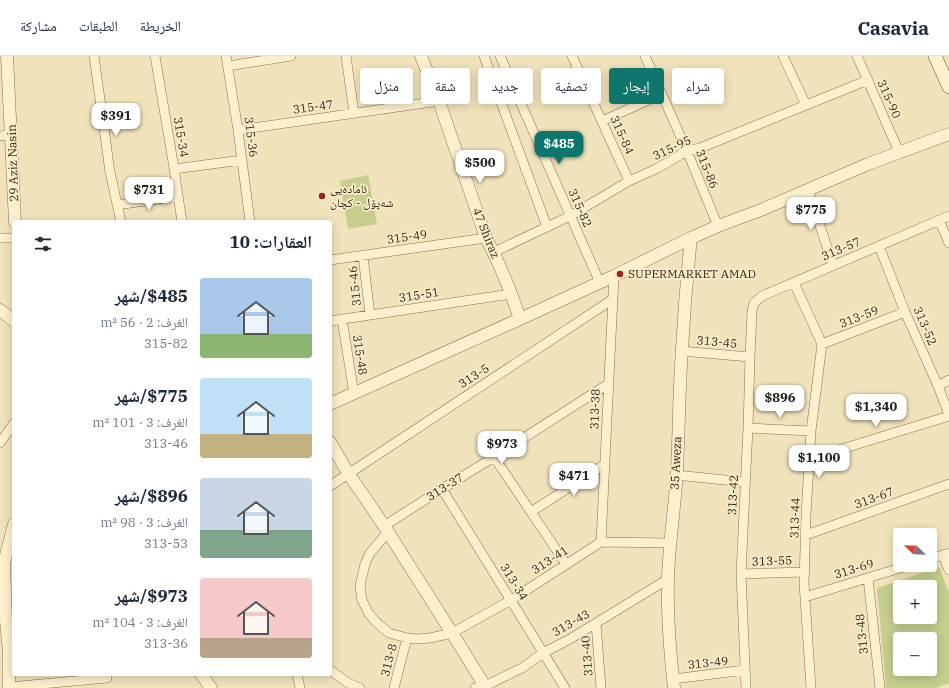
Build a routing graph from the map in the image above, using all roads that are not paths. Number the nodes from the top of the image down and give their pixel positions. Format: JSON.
{"nodes":[{"id":1,"x":94,"y":56,"type":"edge"},
{"id":2,"x":155,"y":56,"type":"edge"},
{"id":3,"x":226,"y":56,"type":"edge"},
{"id":4,"x":291,"y":56,"type":"edge"},
{"id":5,"x":346,"y":56,"type":"edge"},
{"id":6,"x":421,"y":56,"type":"edge"},
{"id":7,"x":484,"y":56,"type":"edge"},
{"id":8,"x":500,"y":56,"type":"edge"},
{"id":9,"x":572,"y":56,"type":"edge"},
{"id":10,"x":645,"y":56,"type":"edge"},
{"id":11,"x":783,"y":56,"type":"edge"},
{"id":12,"x":857,"y":56,"type":"edge"},
{"id":13,"x":935,"y":56,"type":"edge"},
{"id":14,"x":5,"y":62,"type":"edge"},
{"id":15,"x":228,"y":66,"type":"junction"},
{"id":16,"x":426,"y":68,"type":"edge"},
{"id":17,"x":650,"y":68,"type":"edge"},
{"id":18,"x":868,"y":80,"type":"junction"},
{"id":19,"x":949,"y":87,"type":"edge"},
{"id":20,"x":664,"y":99,"type":"edge"},
{"id":21,"x":421,"y":104,"type":"edge"},
{"id":22,"x":440,"y":104,"type":"edge"},
{"id":23,"x":640,"y":104,"type":"edge"},
{"id":24,"x":806,"y":105,"type":"junction"},
{"id":25,"x":354,"y":113,"type":"junction"},
{"id":26,"x":602,"y":121,"type":"junction"},
{"id":27,"x":238,"y":130,"type":"junction"},
{"id":28,"x":949,"y":134,"type":"edge"},
{"id":29,"x":6,"y":135,"type":"edge"},
{"id":30,"x":687,"y":151,"type":"junction"},
{"id":31,"x":899,"y":152,"type":"junction"},
{"id":32,"x":242,"y":160,"type":"junction"},
{"id":33,"x":174,"y":169,"type":"junction"},
{"id":34,"x":629,"y":181,"type":"junction"},
{"id":35,"x":808,"y":190,"type":"junction"},
{"id":36,"x":178,"y":196,"type":"junction"},
{"id":37,"x":117,"y":205,"type":"junction"},
{"id":38,"x":570,"y":216,"type":"junction"},
{"id":39,"x":949,"y":216,"type":"edge"},
{"id":40,"x":15,"y":220,"type":"edge"},
{"id":41,"x":121,"y":220,"type":"edge"},
{"id":42,"x":182,"y":220,"type":"edge"},
{"id":43,"x":250,"y":220,"type":"edge"},
{"id":44,"x":939,"y":220,"type":"junction"},
{"id":45,"x":718,"y":226,"type":"junction"},
{"id":46,"x":547,"y":227,"type":"junction"},
{"id":47,"x":0,"y":238,"type":"edge"},
{"id":48,"x":12,"y":238,"type":"edge"},
{"id":49,"x":486,"y":238,"type":"junction"},
{"id":50,"x":691,"y":238,"type":"junction"},
{"id":51,"x":949,"y":243,"type":"edge"},
{"id":52,"x":879,"y":246,"type":"junction"},
{"id":53,"x":494,"y":252,"type":"junction"},
{"id":54,"x":363,"y":256,"type":"junction"},
{"id":55,"x":332,"y":260,"type":"edge"},
{"id":56,"x":833,"y":265,"type":"junction"},
{"id":57,"x":614,"y":276,"type":"junction"},
{"id":58,"x":600,"y":282,"type":"junction"},
{"id":59,"x":794,"y":283,"type":"junction"},
{"id":60,"x":511,"y":294,"type":"junction"},
{"id":61,"x":613,"y":299,"type":"junction"},
{"id":62,"x":754,"y":303,"type":"joint"},
{"id":63,"x":0,"y":310,"type":"edge"},
{"id":64,"x":906,"y":312,"type":"junction"},
{"id":65,"x":370,"y":315,"type":"junction"},
{"id":66,"x":12,"y":319,"type":"edge"},
{"id":67,"x":342,"y":319,"type":"junction"},
{"id":68,"x":520,"y":319,"type":"junction"},
{"id":69,"x":332,"y":321,"type":"edge"},
{"id":70,"x":822,"y":344,"type":"junction"},
{"id":71,"x":682,"y":351,"type":"junction"},
{"id":72,"x":750,"y":357,"type":"junction"},
{"id":73,"x":949,"y":380,"type":"edge"},
{"id":74,"x":608,"y":384,"type":"junction"},
{"id":75,"x":938,"y":386,"type":"junction"},
{"id":76,"x":354,"y":394,"type":"junction"},
{"id":77,"x":332,"y":403,"type":"edge"},
{"id":78,"x":949,"y":415,"type":"edge"},
{"id":79,"x":12,"y":426,"type":"edge"},
{"id":80,"x":748,"y":428,"type":"junction"},
{"id":81,"x":811,"y":431,"type":"junction"},
{"id":82,"x":0,"y":443,"type":"edge"},
{"id":83,"x":332,"y":445,"type":"edge"},
{"id":84,"x":494,"y":457,"type":"junction"},
{"id":85,"x":809,"y":460,"type":"junction"},
{"id":86,"x":605,"y":464,"type":"junction"},
{"id":87,"x":348,"y":473,"type":"junction"},
{"id":88,"x":676,"y":475,"type":"junction"},
{"id":89,"x":745,"y":482,"type":"junction"},
{"id":90,"x":949,"y":484,"type":"edge"},
{"id":91,"x":332,"y":485,"type":"edge"},
{"id":92,"x":442,"y":489,"type":"junction"},
{"id":93,"x":531,"y":512,"type":"junction"},
{"id":94,"x":386,"y":529,"type":"junction"},
{"id":95,"x":12,"y":533,"type":"edge"},
{"id":96,"x":806,"y":535,"type":"junction"},
{"id":97,"x":601,"y":542,"type":"junction"},
{"id":98,"x":670,"y":543,"type":"junction"},
{"id":99,"x":946,"y":554,"type":"edge"},
{"id":100,"x":7,"y":555,"type":"edge"},
{"id":101,"x":566,"y":564,"type":"junction"},
{"id":102,"x":893,"y":570,"type":"edge"},
{"id":103,"x":949,"y":570,"type":"edge"},
{"id":104,"x":805,"y":572,"type":"junction"},
{"id":105,"x":741,"y":574,"type":"junction"},
{"id":106,"x":868,"y":578,"type":"junction"},
{"id":107,"x":668,"y":579,"type":"junction"},
{"id":108,"x":805,"y":597,"type":"junction"},
{"id":109,"x":510,"y":600,"type":"junction"},
{"id":110,"x":10,"y":621,"type":"edge"},
{"id":111,"x":596,"y":623,"type":"junction"},
{"id":112,"x":452,"y":633,"type":"junction"},
{"id":113,"x":407,"y":638,"type":"junction"},
{"id":114,"x":5,"y":653,"type":"edge"},
{"id":115,"x":543,"y":653,"type":"junction"},
{"id":116,"x":745,"y":670,"type":"junction"},
{"id":117,"x":332,"y":671,"type":"edge"},
{"id":118,"x":107,"y":676,"type":"edge"},
{"id":119,"x":202,"y":676,"type":"edge"},
{"id":120,"x":297,"y":676,"type":"edge"},
{"id":121,"x":673,"y":683,"type":"edge"},
{"id":122,"x":44,"y":686,"type":"edge"},
{"id":123,"x":482,"y":687,"type":"edge"},
{"id":124,"x":9,"y":688,"type":"edge"},
{"id":125,"x":108,"y":688,"type":"edge"},
{"id":126,"x":211,"y":688,"type":"edge"},
{"id":127,"x":300,"y":688,"type":"edge"},
{"id":128,"x":360,"y":688,"type":"edge"},
{"id":129,"x":394,"y":688,"type":"edge"},
{"id":130,"x":565,"y":688,"type":"edge"},
{"id":131,"x":601,"y":688,"type":"edge"},
{"id":132,"x":746,"y":688,"type":"edge"},
{"id":133,"x":811,"y":688,"type":"edge"},
{"id":134,"x":880,"y":688,"type":"edge"}],
"edges":[{"from":1,"to":37,"type":"street"},
{"from":2,"to":33,"type":"street","name":"315-34"},
{"from":3,"to":15,"type":"street","name":"315-36"},
{"from":4,"to":15,"type":"street"},
{"from":5,"to":25,"type":"street"},
{"from":6,"to":16,"type":"street","name":"47 Shiraz"},
{"from":7,"to":46,"type":"street"},
{"from":8,"to":38,"type":"street","name":"315-82"},
{"from":9,"to":26,"type":"street","name":"315-84"},
{"from":10,"to":17,"type":"street","name":"315-86"},
{"from":11,"to":24,"type":"street"},
{"from":12,"to":18,"type":"street","name":"315-90"},
{"from":13,"to":19,"type":"main road"},
{"from":14,"to":29,"type":"street","name":"29 Aziz Nasin"},
{"from":15,"to":27,"type":"street","name":"315-36"},
{"from":18,"to":24,"type":"street","name":"315-95"},
{"from":18,"to":31,"type":"street","name":"315-90"},
{"from":20,"to":30,"type":"street","name":"315-86"},
{"from":21,"to":25,"type":"street","name":"315-47"},
{"from":22,"to":49,"type":"street","name":"47 Shiraz"},
{"from":23,"to":26,"type":"street"},
{"from":24,"to":30,"type":"street","name":"315-95"},
{"from":25,"to":27,"type":"street","name":"315-47"},
{"from":26,"to":34,"type":"street","name":"315-84"},
{"from":27,"to":32,"type":"street","name":"315-36"},
{"from":28,"to":31,"type":"street"},
{"from":29,"to":40,"type":"street","name":"29 Aziz Nasin"},
{"from":30,"to":34,"type":"street","name":"315-95"},
{"from":30,"to":45,"type":"street","name":"315-86"},
{"from":31,"to":35,"type":"street"},
{"from":32,"to":33,"type":"street"},
{"from":32,"to":43,"type":"street","name":"315-36"},
{"from":33,"to":36,"type":"street","name":"315-34"},
{"from":34,"to":38,"type":"street","name":"315-95"},
{"from":35,"to":45,"type":"street"},
{"from":35,"to":56,"type":"street"},
{"from":36,"to":37,"type":"street"},
{"from":36,"to":42,"type":"street","name":"315-34"},
{"from":37,"to":41,"type":"street"},
{"from":38,"to":46,"type":"street","name":"315-95"},
{"from":38,"to":58,"type":"street","name":"315-82"},
{"from":39,"to":44,"type":"street","name":"313-57"},
{"from":44,"to":51,"type":"street"},
{"from":44,"to":52,"type":"street","name":"313-57"},
{"from":45,"to":50,"type":"street"},
{"from":46,"to":53,"type":"street","name":"315-95"},
{"from":47,"to":48,"type":"street"},
{"from":49,"to":53,"type":"street","name":"47 Shiraz"},
{"from":49,"to":54,"type":"street","name":"315-49"},
{"from":50,"to":57,"type":"street"},
{"from":50,"to":71,"type":"street","name":"35 Aweza"},
{"from":52,"to":56,"type":"street","name":"313-57"},
{"from":52,"to":64,"type":"street","name":"313-52"},
{"from":53,"to":60,"type":"street","name":"47 Shiraz"},
{"from":54,"to":55,"type":"street","name":"315-49"},
{"from":54,"to":65,"type":"street","name":"315-46"},
{"from":56,"to":59,"type":"street","name":"313-57"},
{"from":57,"to":58,"type":"street"},
{"from":57,"to":61,"type":"street","name":"313-38"},
{"from":58,"to":68,"type":"street"},
{"from":59,"to":62,"type":"street","name":"313-57"},
{"from":59,"to":70,"type":"street"},
{"from":60,"to":65,"type":"street","name":"315-51"},
{"from":60,"to":68,"type":"street","name":"47 Shiraz"},
{"from":61,"to":74,"type":"street","name":"313-38"},
{"from":61,"to":87,"type":"street","name":"313-5"},
{"from":62,"to":72,"type":"street","name":"313-42"},
{"from":63,"to":66,"type":"street"},
{"from":64,"to":70,"type":"street","name":"313-59"},
{"from":64,"to":75,"type":"street","name":"313-52"},
{"from":65,"to":67,"type":"street","name":"315-51"},
{"from":67,"to":69,"type":"street","name":"315-51"},
{"from":67,"to":76,"type":"street","name":"315-48"},
{"from":68,"to":76,"type":"street"},
{"from":70,"to":81,"type":"street","name":"313-44"},
{"from":71,"to":72,"type":"street","name":"313-45"},
{"from":71,"to":88,"type":"street","name":"35 Aweza"},
{"from":72,"to":80,"type":"street","name":"313-42"},
{"from":73,"to":75,"type":"street"},
{"from":74,"to":84,"type":"street","name":"313-37"},
{"from":74,"to":86,"type":"street","name":"313-38"},
{"from":75,"to":78,"type":"street","name":"313-52"},
{"from":76,"to":77,"type":"street"},
{"from":78,"to":85,"type":"street"},
{"from":79,"to":82,"type":"street"},
{"from":80,"to":81,"type":"street"},
{"from":80,"to":89,"type":"street","name":"313-42"},
{"from":81,"to":85,"type":"street","name":"313-44"},
{"from":83,"to":87,"type":"street"},
{"from":84,"to":92,"type":"street","name":"313-37"},
{"from":84,"to":93,"type":"street"},
{"from":85,"to":96,"type":"street","name":"313-44"},
{"from":86,"to":93,"type":"street"},
{"from":86,"to":97,"type":"street","name":"313-38"},
{"from":87,"to":91,"type":"street","name":"313-5"},
{"from":87,"to":94,"type":"street"},
{"from":88,"to":89,"type":"street"},
{"from":88,"to":98,"type":"street","name":"35 Aweza"},
{"from":89,"to":105,"type":"street","name":"313-42"},
{"from":90,"to":96,"type":"street","name":"313-67"},
{"from":92,"to":94,"type":"street","name":"313-37"},
{"from":92,"to":109,"type":"street","name":"313-34"},
{"from":93,"to":101,"type":"street"},
{"from":94,"to":112,"type":"street"},
{"from":94,"to":113,"type":"street","name":"313-37"},
{"from":95,"to":100,"type":"street"},
{"from":96,"to":104,"type":"street","name":"313-44"},
{"from":97,"to":98,"type":"street"},
{"from":97,"to":101,"type":"street","name":"313-41"},
{"from":98,"to":107,"type":"street","name":"35 Aweza"},
{"from":99,"to":103,"type":"street"},
{"from":100,"to":110,"type":"street"},
{"from":101,"to":109,"type":"street","name":"313-41"},
{"from":102,"to":106,"type":"street","name":"313-69"},
{"from":104,"to":105,"type":"street","name":"313-55"},
{"from":104,"to":108,"type":"street","name":"313-44"},
{"from":105,"to":116,"type":"street","name":"313-42"},
{"from":106,"to":108,"type":"street","name":"313-69"},
{"from":106,"to":134,"type":"street","name":"313-48"},
{"from":107,"to":111,"type":"street","name":"313-43"},
{"from":107,"to":121,"type":"street","name":"35 Aweza"},
{"from":108,"to":133,"type":"street","name":"313-44"},
{"from":109,"to":112,"type":"street","name":"313-41"},
{"from":109,"to":115,"type":"street","name":"313-34"},
{"from":110,"to":114,"type":"street"},
{"from":111,"to":115,"type":"street","name":"313-43"},
{"from":111,"to":131,"type":"street","name":"313-40"},
{"from":112,"to":113,"type":"street","name":"313-41"},
{"from":112,"to":123,"type":"street"},
{"from":113,"to":129,"type":"street","name":"313-8"},
{"from":114,"to":124,"type":"street"},
{"from":115,"to":123,"type":"street","name":"313-43"},
{"from":115,"to":130,"type":"street","name":"313-34"},
{"from":116,"to":121,"type":"street","name":"313-49"},
{"from":116,"to":132,"type":"street","name":"313-42"},
{"from":117,"to":128,"type":"street"},
{"from":118,"to":122,"type":"street"},
{"from":118,"to":125,"type":"street"},
{"from":119,"to":126,"type":"street"},
{"from":120,"to":127,"type":"street"},
{"from":122,"to":124,"type":"street"}]}
